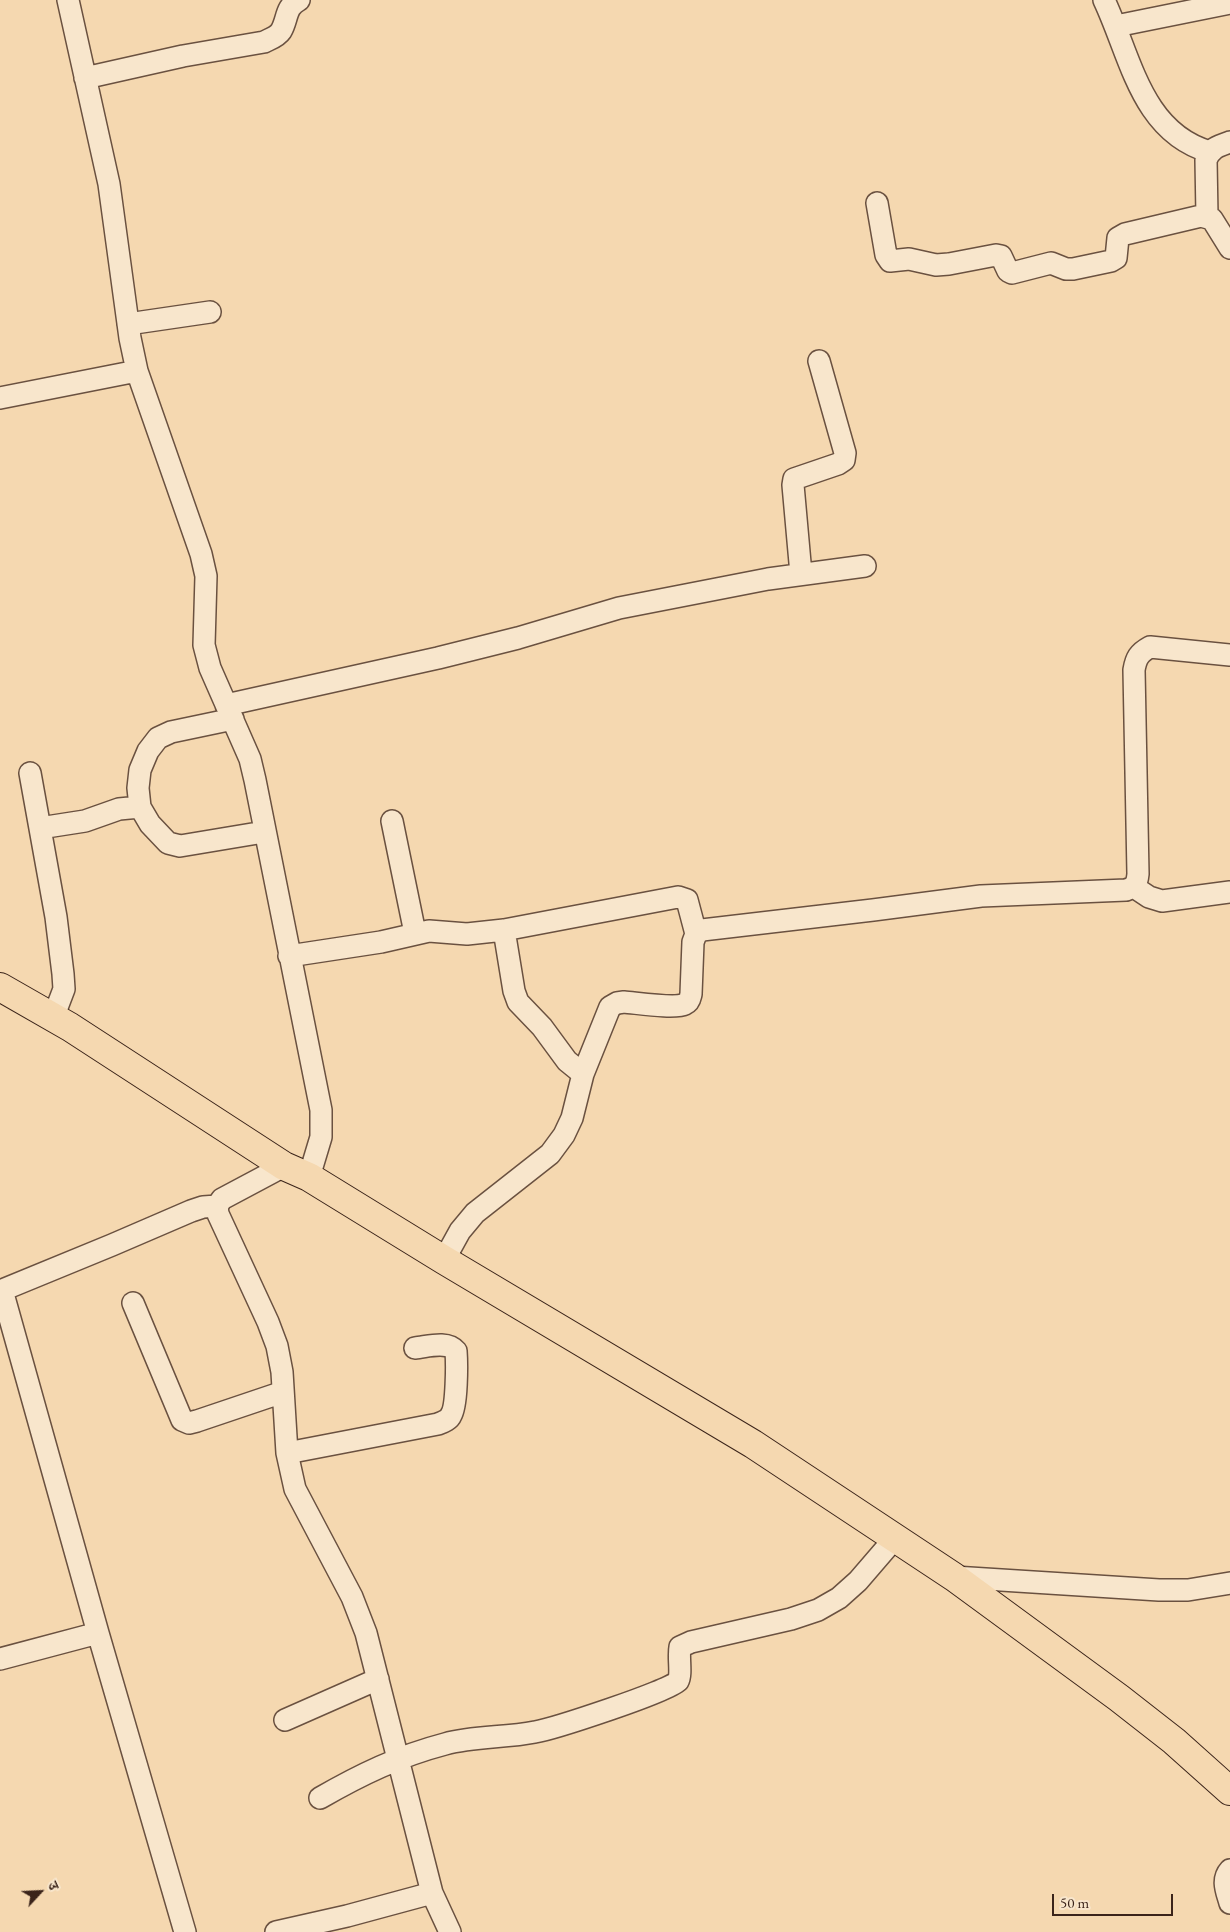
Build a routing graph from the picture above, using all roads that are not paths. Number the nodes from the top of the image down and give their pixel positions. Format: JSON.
{"nodes":[{"id":1,"x":68,"y":0,"type":"edge"},
{"id":2,"x":1104,"y":0,"type":"edge"},
{"id":3,"x":294,"y":1,"type":"edge"},
{"id":4,"x":1230,"y":3,"type":"edge"},
{"id":5,"x":1116,"y":26,"type":"junction"},
{"id":6,"x":85,"y":78,"type":"junction"},
{"id":7,"x":1230,"y":142,"type":"edge"},
{"id":8,"x":1210,"y":152,"type":"junction"},
{"id":9,"x":877,"y":203,"type":"dead end"},
{"id":10,"x":1207,"y":216,"type":"junction"},
{"id":11,"x":1230,"y":248,"type":"edge"},
{"id":12,"x":210,"y":312,"type":"dead end"},
{"id":13,"x":128,"y":324,"type":"junction"},
{"id":14,"x":818,"y":361,"type":"dead end"},
{"id":15,"x":137,"y":371,"type":"junction"},
{"id":16,"x":0,"y":398,"type":"edge"},
{"id":17,"x":865,"y":566,"type":"dead end"},
{"id":18,"x":801,"y":574,"type":"junction"},
{"id":19,"x":1230,"y":655,"type":"edge"},
{"id":20,"x":229,"y":712,"type":"junction"},
{"id":21,"x":30,"y":773,"type":"dead end"},
{"id":22,"x":140,"y":807,"type":"junction"},
{"id":23,"x":392,"y":821,"type":"dead end"},
{"id":24,"x":40,"y":828,"type":"junction"},
{"id":25,"x":264,"y":832,"type":"junction"},
{"id":26,"x":1134,"y":887,"type":"junction"},
{"id":27,"x":1230,"y":892,"type":"edge"},
{"id":28,"x":504,"y":930,"type":"junction"},
{"id":29,"x":415,"y":933,"type":"junction"},
{"id":30,"x":696,"y":934,"type":"junction"},
{"id":31,"x":289,"y":956,"type":"junction"},
{"id":32,"x":0,"y":987,"type":"edge"},
{"id":33,"x":53,"y":1018,"type":"junction"},
{"id":34,"x":583,"y":1074,"type":"junction"},
{"id":35,"x":284,"y":1166,"type":"junction"},
{"id":36,"x":309,"y":1177,"type":"junction"},
{"id":37,"x":217,"y":1206,"type":"junction"},
{"id":38,"x":444,"y":1260,"type":"junction"},
{"id":39,"x":1,"y":1291,"type":"edge"},
{"id":40,"x":134,"y":1303,"type":"dead end"},
{"id":41,"x":415,"y":1348,"type":"dead end"},
{"id":42,"x":283,"y":1392,"type":"junction"},
{"id":43,"x":287,"y":1453,"type":"junction"},
{"id":44,"x":895,"y":1538,"type":"junction"},
{"id":45,"x":954,"y":1577,"type":"junction"},
{"id":46,"x":1230,"y":1583,"type":"edge"},
{"id":47,"x":98,"y":1632,"type":"junction"},
{"id":48,"x":0,"y":1660,"type":"edge"},
{"id":49,"x":378,"y":1679,"type":"junction"},
{"id":50,"x":285,"y":1720,"type":"dead end"},
{"id":51,"x":398,"y":1758,"type":"junction"},
{"id":52,"x":1230,"y":1790,"type":"edge"},
{"id":53,"x":320,"y":1798,"type":"dead end"},
{"id":54,"x":1230,"y":1870,"type":"edge"},
{"id":55,"x":432,"y":1893,"type":"junction"},
{"id":56,"x":1230,"y":1903,"type":"edge"},
{"id":57,"x":185,"y":1932,"type":"edge"},
{"id":58,"x":276,"y":1932,"type":"edge"},
{"id":59,"x":450,"y":1932,"type":"edge"}],
"edges":[{"from":1,"to":6,"type":"street"},
{"from":2,"to":5,"type":"street"},
{"from":3,"to":6,"type":"street"},
{"from":4,"to":5,"type":"street"},
{"from":5,"to":8,"type":"street"},
{"from":6,"to":13,"type":"street"},
{"from":7,"to":8,"type":"street"},
{"from":8,"to":10,"type":"street"},
{"from":9,"to":10,"type":"street"},
{"from":10,"to":11,"type":"street"},
{"from":12,"to":13,"type":"street"},
{"from":13,"to":15,"type":"street"},
{"from":14,"to":18,"type":"street"},
{"from":15,"to":16,"type":"street"},
{"from":15,"to":20,"type":"street"},
{"from":17,"to":18,"type":"street"},
{"from":18,"to":20,"type":"street"},
{"from":19,"to":26,"type":"street"},
{"from":20,"to":22,"type":"street"},
{"from":20,"to":25,"type":"street"},
{"from":21,"to":24,"type":"street"},
{"from":22,"to":24,"type":"street"},
{"from":22,"to":25,"type":"street"},
{"from":23,"to":29,"type":"street"},
{"from":24,"to":33,"type":"street"},
{"from":25,"to":31,"type":"street"},
{"from":26,"to":27,"type":"street"},
{"from":26,"to":30,"type":"street"},
{"from":28,"to":29,"type":"street"},
{"from":28,"to":30,"type":"street"},
{"from":28,"to":34,"type":"street"},
{"from":29,"to":31,"type":"street"},
{"from":30,"to":34,"type":"street"},
{"from":31,"to":36,"type":"street"},
{"from":32,"to":33,"type":"main road"},
{"from":33,"to":35,"type":"main road"},
{"from":34,"to":38,"type":"street"},
{"from":35,"to":36,"type":"main road"},
{"from":35,"to":37,"type":"street"},
{"from":36,"to":38,"type":"main road"},
{"from":37,"to":39,"type":"street"},
{"from":37,"to":42,"type":"street"},
{"from":38,"to":44,"type":"main road"},
{"from":39,"to":47,"type":"street"},
{"from":40,"to":42,"type":"street"},
{"from":41,"to":43,"type":"street"},
{"from":42,"to":43,"type":"street"},
{"from":43,"to":49,"type":"street"},
{"from":44,"to":45,"type":"main road"},
{"from":44,"to":51,"type":"street"},
{"from":45,"to":46,"type":"street"},
{"from":45,"to":52,"type":"main road"},
{"from":47,"to":48,"type":"street"},
{"from":47,"to":57,"type":"street"},
{"from":49,"to":50,"type":"street"},
{"from":49,"to":51,"type":"street"},
{"from":51,"to":53,"type":"street"},
{"from":51,"to":55,"type":"street"},
{"from":54,"to":56,"type":"street"},
{"from":55,"to":58,"type":"street"},
{"from":55,"to":59,"type":"street"}]}
